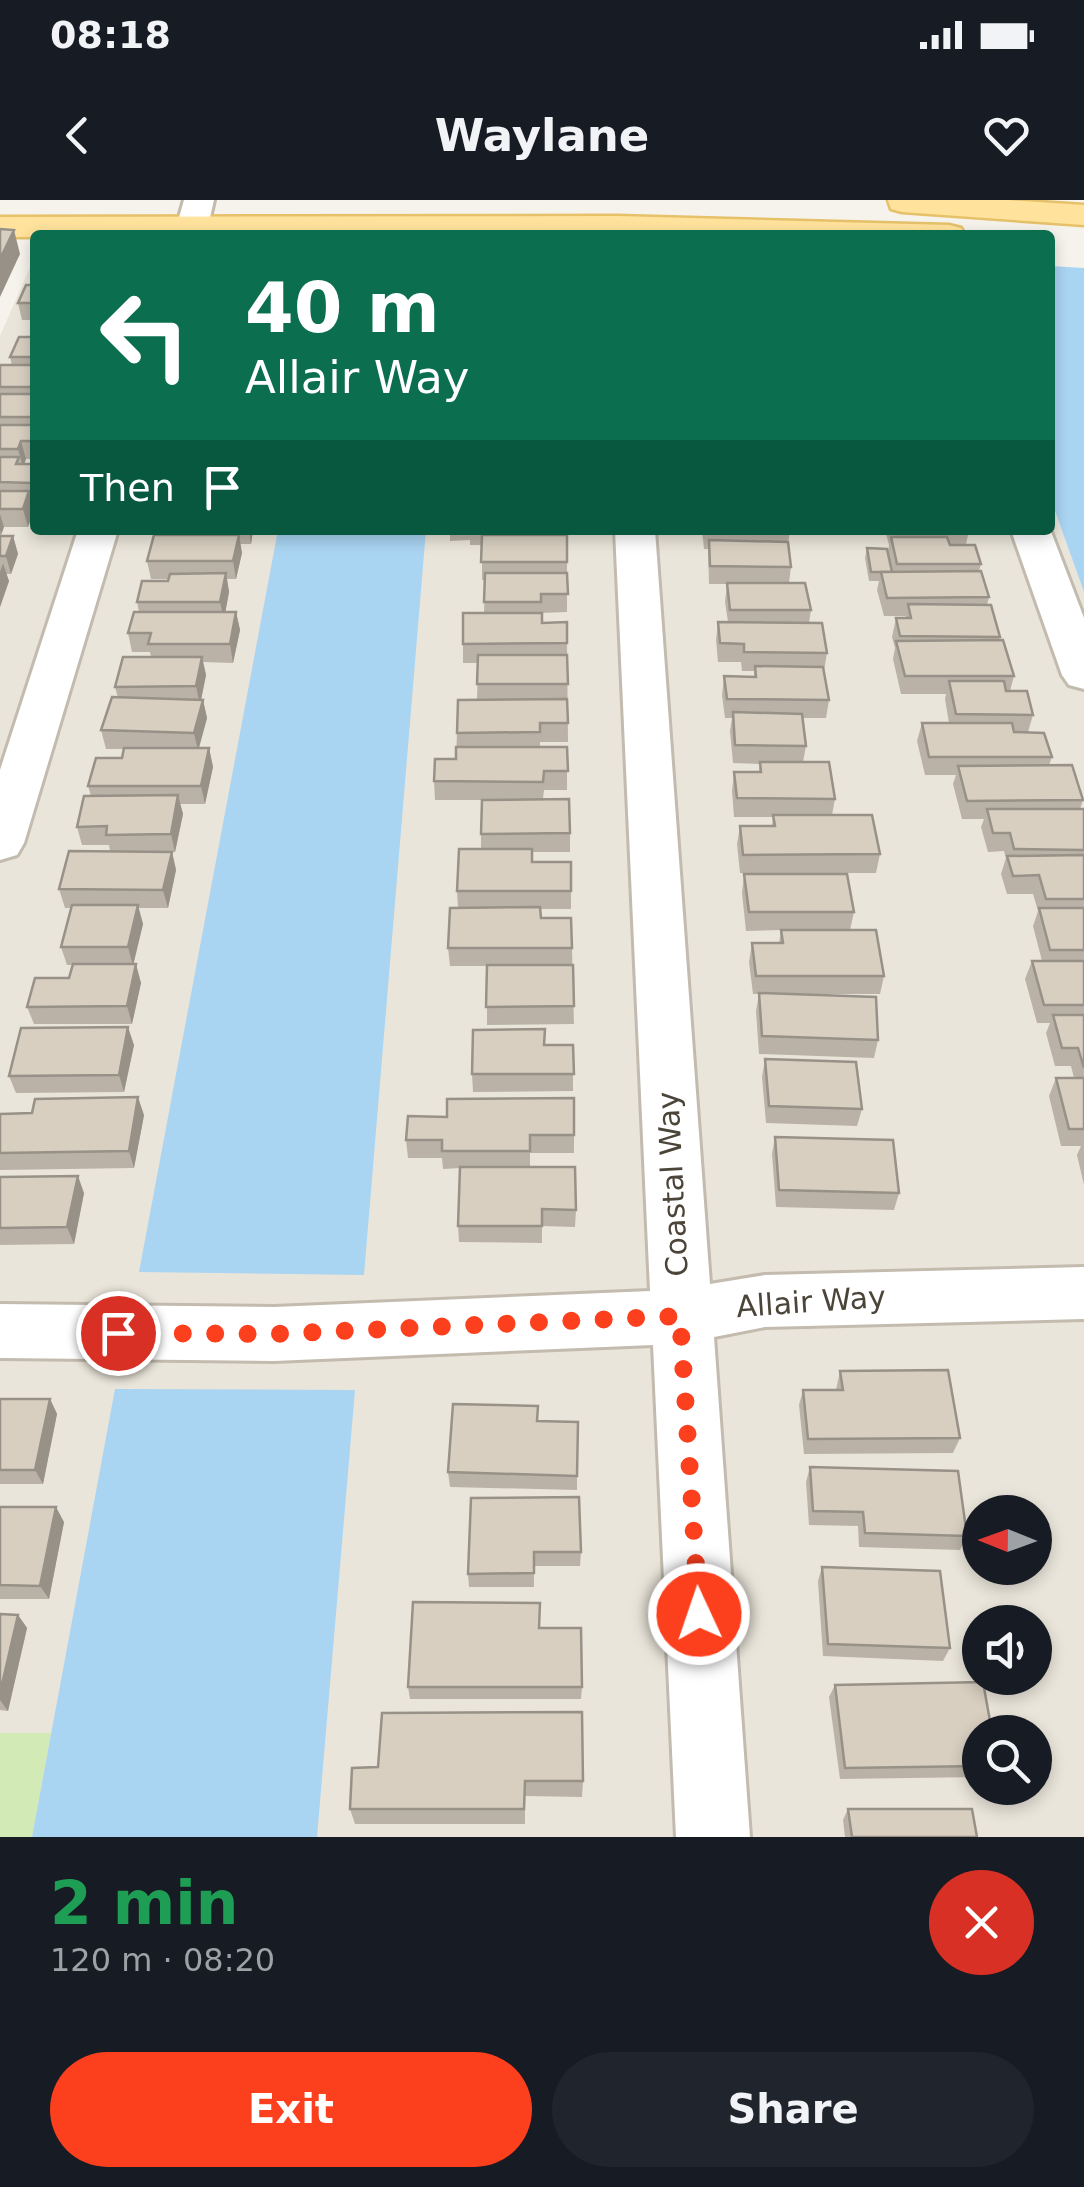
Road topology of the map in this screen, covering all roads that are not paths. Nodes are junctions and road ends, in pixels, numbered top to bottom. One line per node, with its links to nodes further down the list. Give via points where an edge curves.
1 (992, 204): 2 (main road); 3 (main road)
2 (859, 210): 6 (main road); 7 (main road)
3 (1084, 215)
4 (194, 221): 5 (main road); 6 (main road)
5 (0, 227)
6 (617, 230)
7 (931, 230)
8 (1055, 242): 9 (main road)
9 (1084, 245)
10 (96, 535): 14 (street)
11 (635, 535): 16 (street, Coastal Way)
12 (1034, 535): 13 (street)
13 (1084, 674)
14 (0, 844)
15 (1084, 1292): 16 (street, Allair Way, via 765,1302)
16 (680, 1316): 17 (street, Allair Way, via 274,1334); 18 (street, Coastal Way)
17 (0, 1331)
18 (713, 1837)

